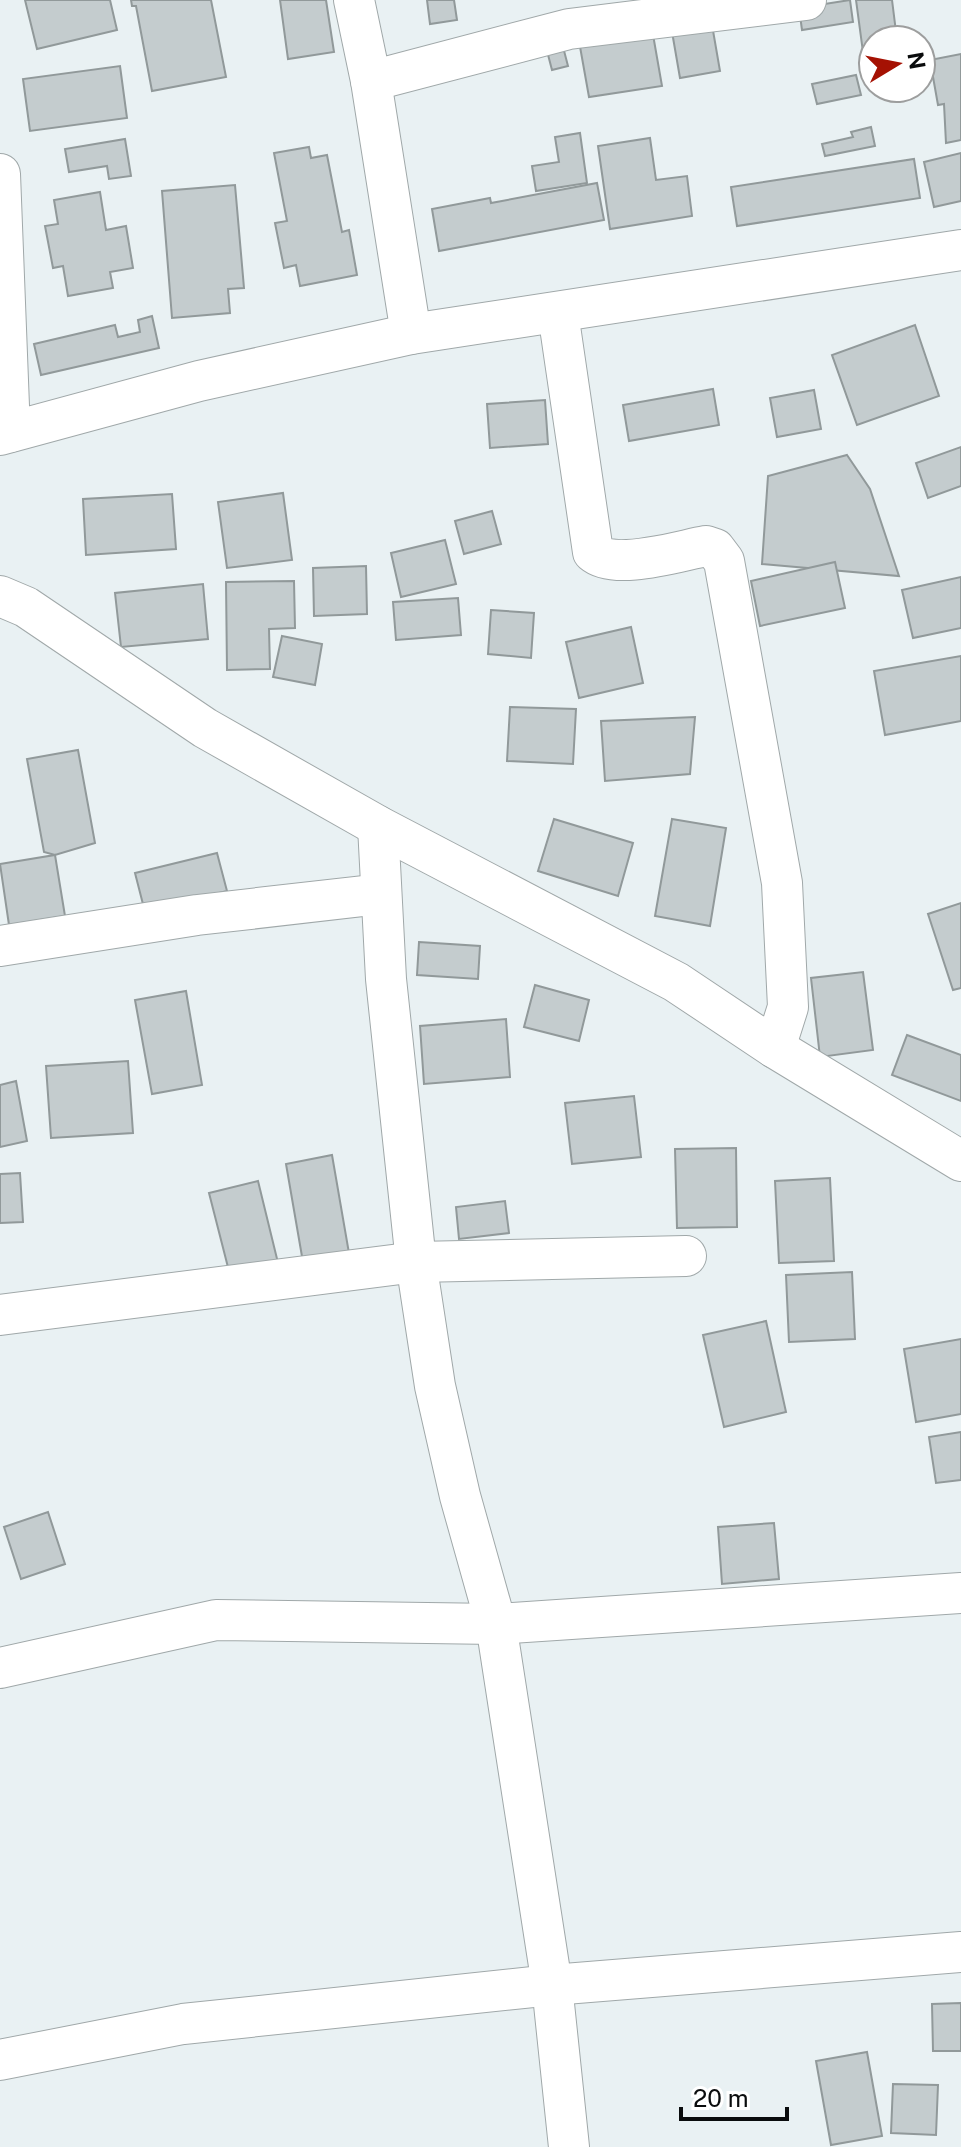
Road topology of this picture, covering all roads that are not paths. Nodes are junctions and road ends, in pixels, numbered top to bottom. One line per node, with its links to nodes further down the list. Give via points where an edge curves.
1 (354, 0): 3 (street)
2 (806, 0): 3 (street, via 569,29)
3 (371, 81): 7 (street)
4 (0, 174): 8 (street)
5 (961, 250): 6 (street)
6 (558, 313): 7 (street); 13 (street, via 593,552 602,559 622,561 706,546 724,561 782,883 788,1007)
7 (411, 334): 8 (street, via 199,381)
8 (5, 434)
9 (0, 596): 10 (street, via 26,607 205,728)
10 (378, 826): 11 (street); 13 (street, via 676,982)
11 (381, 894): 12 (street, via 197,915); 16 (street)
12 (0, 946)
13 (775, 1048): 14 (street)
14 (961, 1161)
15 (686, 1256): 16 (street)
16 (416, 1262): 17 (street); 19 (street, via 438,1400)
17 (0, 1315)
18 (961, 1593): 19 (street)
19 (496, 1624): 20 (street, via 216,1620); 22 (street)
20 (0, 1668)
21 (961, 1952): 22 (street)
22 (552, 1985): 23 (street, via 183,2024); 24 (street)
23 (0, 2060)
24 (569, 2147)

